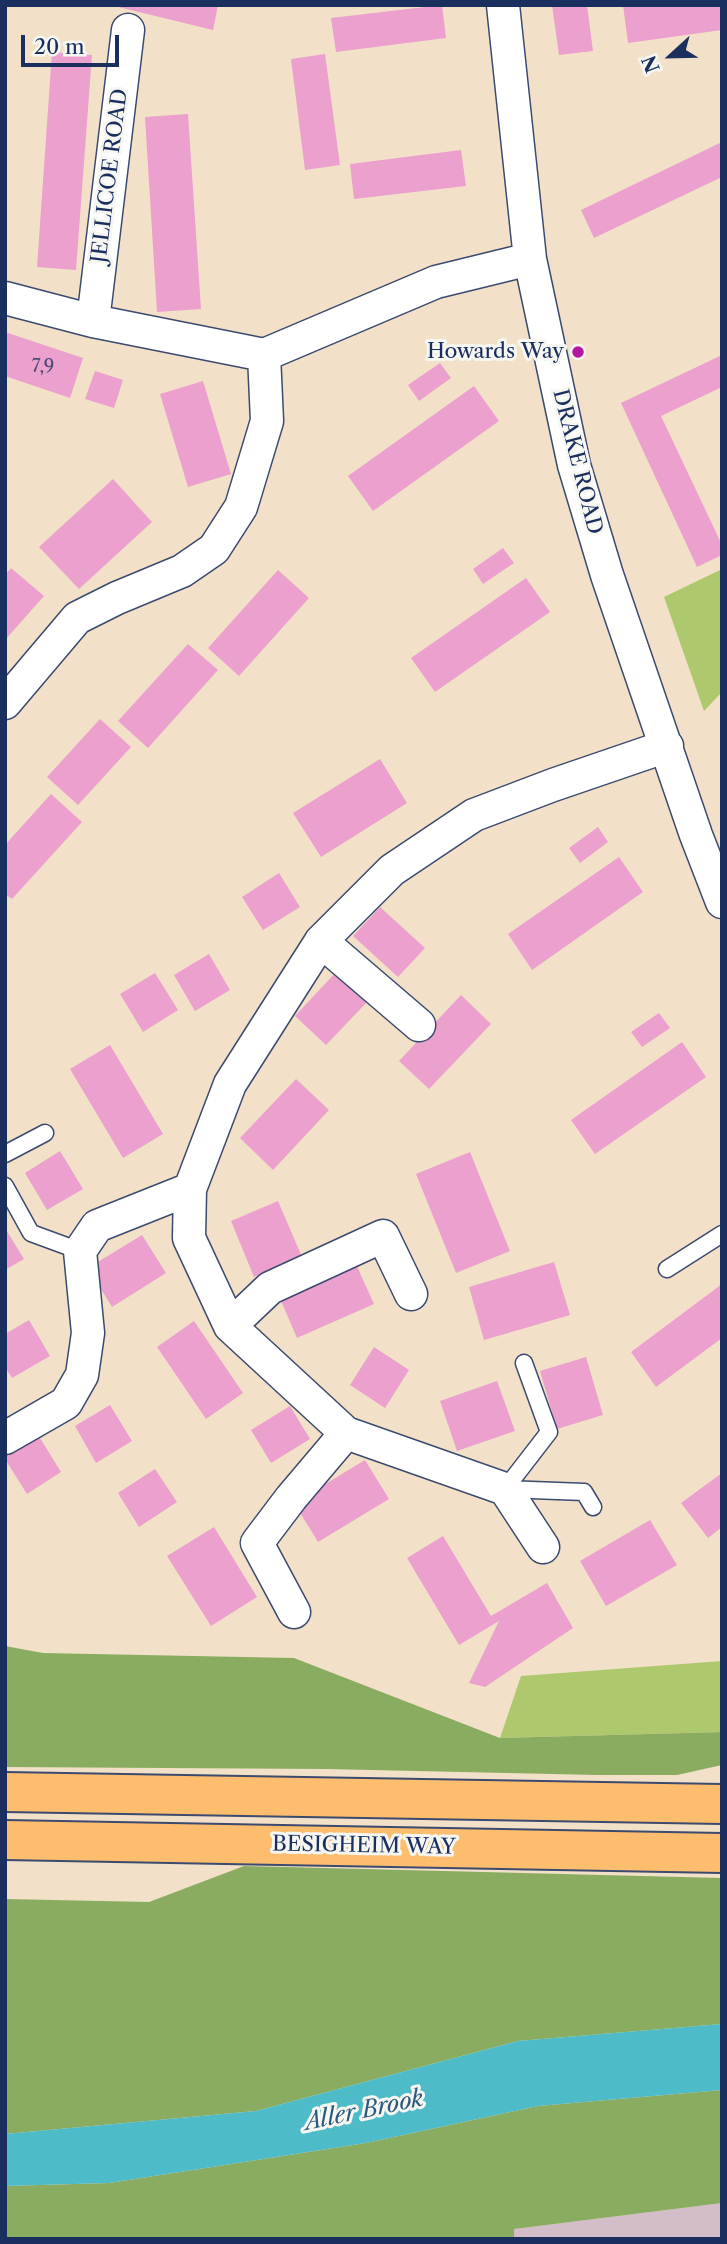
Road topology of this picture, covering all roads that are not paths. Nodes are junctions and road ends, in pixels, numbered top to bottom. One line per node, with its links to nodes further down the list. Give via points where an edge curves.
1 (503, 5): 3 (street, DRAKE ROAD)
2 (128, 30): 5 (street, JELLICOE ROAD)
3 (530, 259): 6 (street, via 436,282); 8 (street, DRAKE ROAD, via 574,465)
4 (5, 298): 5 (street)
5 (93, 321): 6 (street)
6 (264, 355): 7 (street, via 267,421 241,508 214,549 182,571 76,618)
7 (5, 703)
8 (667, 746): 9 (street, DRAKE ROAD); 10 (street, via 474,815 392,870)
9 (722, 902)
10 (321, 941): 11 (street); 15 (street, via 230,1084)
11 (419, 1025)
12 (45, 1133): 13 (lane)
13 (5, 1154)
14 (5, 1186): 17 (lane, via 32,1233)
15 (190, 1189): 17 (street, via 97,1226); 20 (street, via 190,1238)
16 (722, 1234): 18 (lane)
17 (80, 1251): 23 (street, via 88,1333 82,1375 66,1403)
18 (667, 1269)
19 (411, 1294): 20 (street, via 383,1236 270,1288)
20 (230, 1326): 22 (street)
21 (524, 1363): 24 (lane, via 549,1432)
22 (346, 1433): 24 (street); 27 (street, via 257,1544)
23 (5, 1438)
24 (505, 1489): 25 (lane, via 584,1492); 26 (street)
25 (593, 1507)
26 (544, 1547)
27 (294, 1612)
28 (5, 1792): 29 (highway)
29 (722, 1804)
30 (5, 1840): 31 (highway, BESIGHEIM WAY)
31 (722, 1853)

